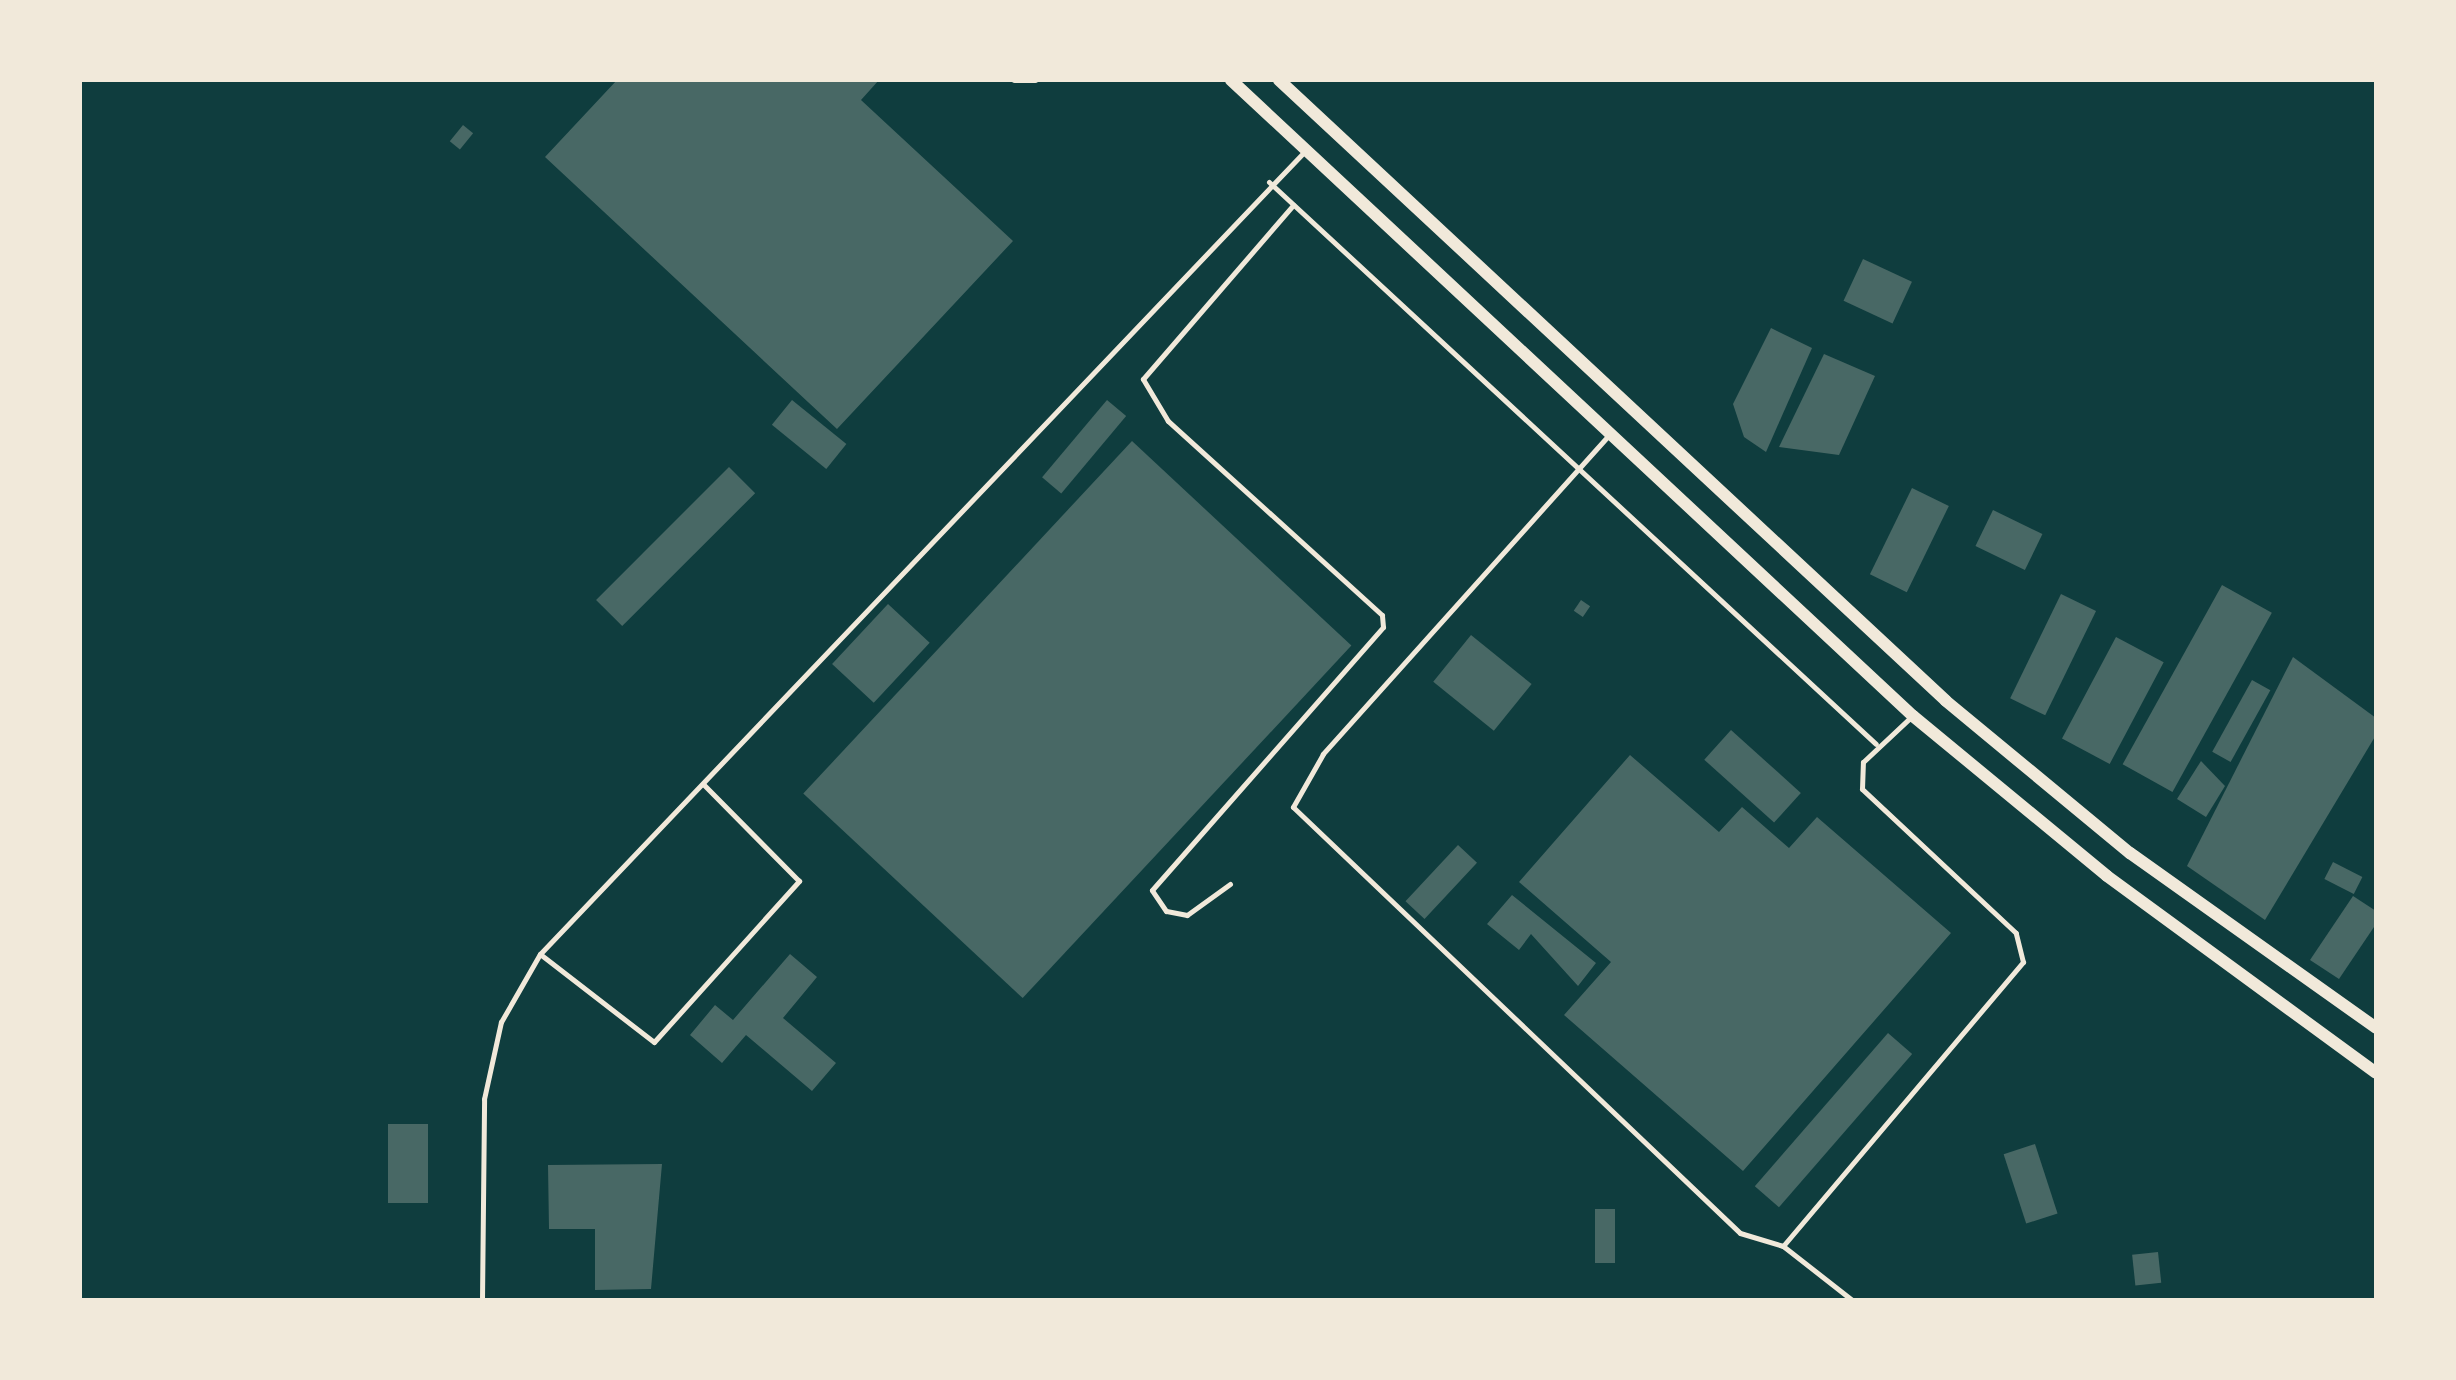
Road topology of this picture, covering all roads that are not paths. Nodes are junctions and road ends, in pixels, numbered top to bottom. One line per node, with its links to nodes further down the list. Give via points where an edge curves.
1 (1014, 80): 2 (lane)
2 (1035, 80)
3 (1231, 80): 5 (main road)
4 (1278, 80): 15 (main road, via 1946,701 2130,853)
5 (1310, 148): 6 (lane); 8 (main road)
6 (1269, 182): 7 (lane); 12 (lane)
7 (1293, 205): 9 (lane); 13 (lane, via 1143,379 1168,421 1382,615 1382,627 1152,890 1166,911 1187,914)
8 (1610, 433): 9 (lane); 10 (main road)
9 (1579, 470): 11 (lane); 17 (lane, via 1323,754 1293,807 1740,1233)
10 (1913, 716): 11 (lane); 16 (main road, via 2107,876)
11 (1876, 744): 17 (lane, via 1860,771 1862,789 2016,932 2023,962)
12 (703, 784): 14 (lane); 14 (lane, via 798,881 654,1042)
13 (1230, 884)
14 (540, 954): 18 (lane, via 501,1022 484,1099)
15 (2376, 1028)
16 (2376, 1073)
17 (1783, 1246): 19 (lane)
18 (482, 1300)
19 (1852, 1300)

